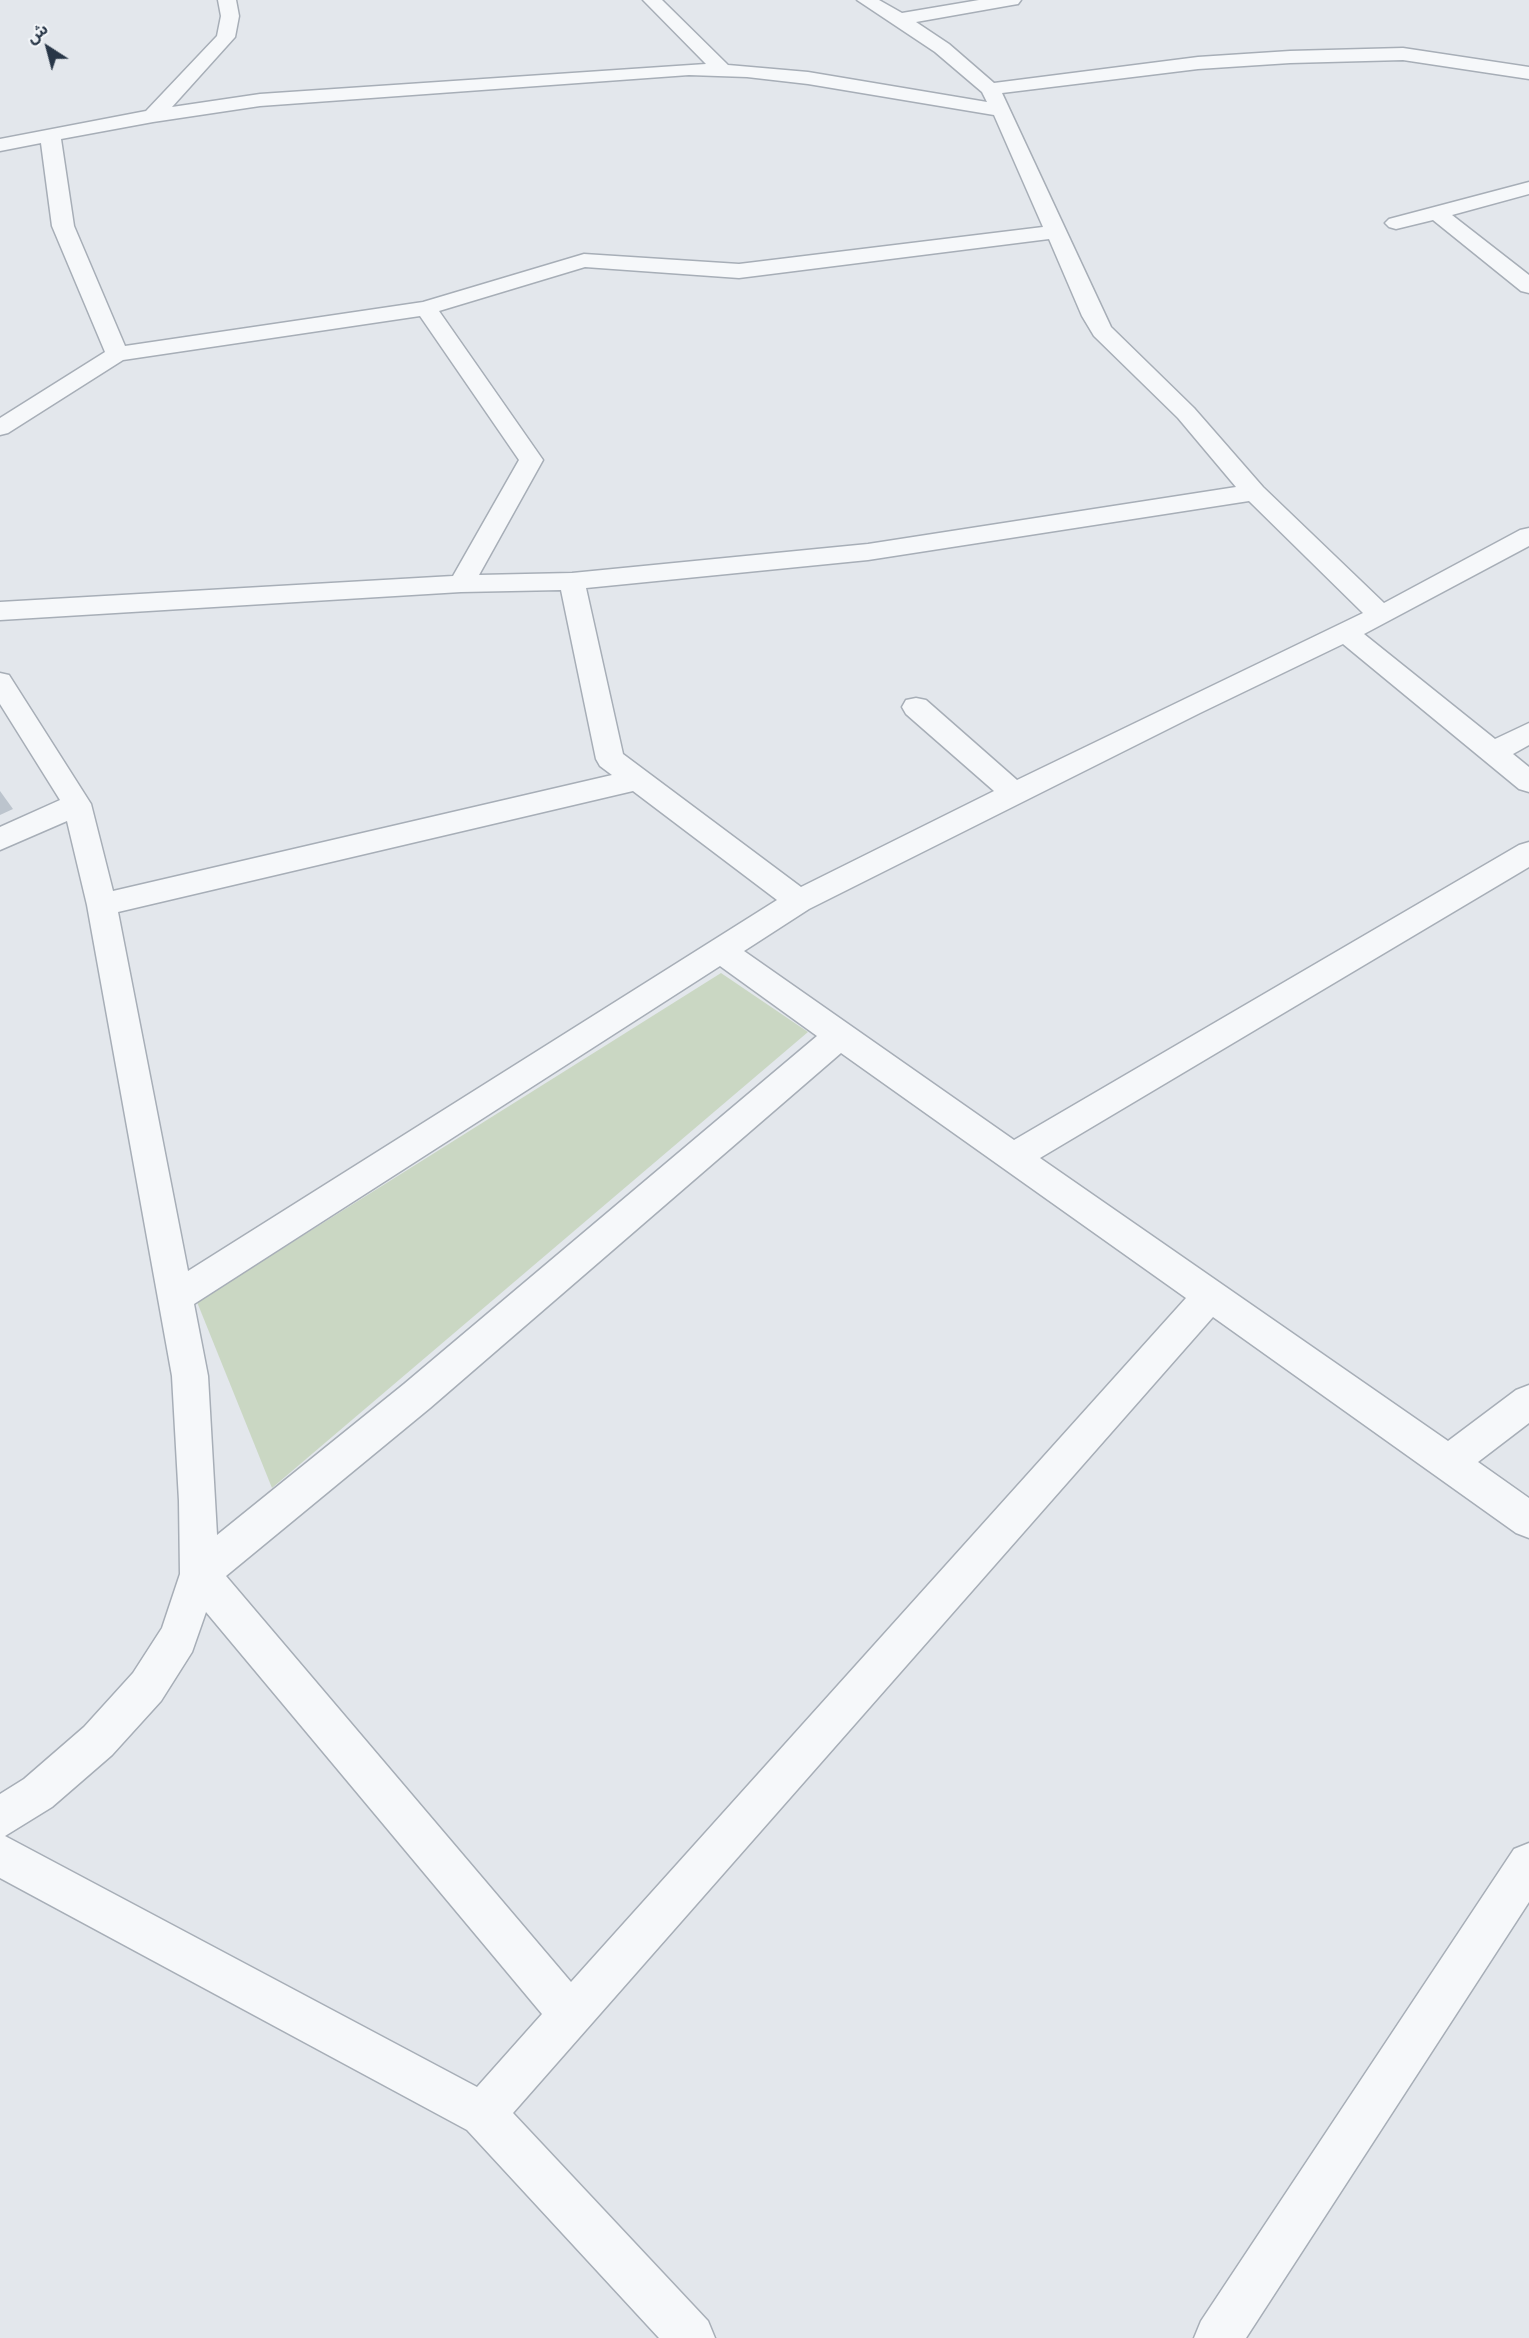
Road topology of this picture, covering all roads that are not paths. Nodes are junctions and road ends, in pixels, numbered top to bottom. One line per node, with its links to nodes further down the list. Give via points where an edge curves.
1 (227, 0): 10 (street, via 230,16 226,37)
2 (652, 0): 6 (street)
3 (866, 0): 5 (street)
4 (1012, 0): 5 (street)
5 (899, 19): 8 (street, via 942,48)
6 (723, 70): 9 (street, via 808,78); 10 (street, via 658,71 260,100)
7 (1529, 73): 8 (street, via 1403,54 1290,57 1120,71)
8 (990, 90): 9 (street)
9 (1002, 110): 16 (street)
10 (153, 116): 11 (street)
11 (50, 135): 12 (street); 19 (street, via 63,226)
12 (0, 145)
13 (1529, 188): 14 (street)
14 (1436, 212): 15 (street); 17 (street)
15 (1396, 223)
16 (1057, 232): 18 (street, via 739,272 584,260); 21 (street, via 1102,331 1185,413)
17 (1529, 286)
18 (426, 308): 19 (street); 24 (street, via 531,460)
19 (117, 354): 20 (street)
20 (0, 428)
21 (1254, 492): 23 (street, via 868,552); 26 (street)
22 (1529, 536): 26 (street)
23 (572, 581): 24 (street); 32 (street, via 610,759)
24 (461, 584): 25 (street)
25 (0, 610)
26 (1381, 615): 27 (street)
27 (1346, 632): 31 (street); 34 (street)
28 (0, 682): 35 (street)
29 (916, 707): 34 (street)
30 (1529, 733): 31 (street)
31 (1493, 753): 33 (street)
32 (636, 780): 38 (street); 39 (street)
33 (1529, 782)
34 (1014, 794): 38 (street)
35 (77, 804): 36 (street); 39 (street)
36 (0, 839)
37 (1529, 853): 42 (street)
38 (799, 901): 40 (street)
39 (102, 905): 44 (street)
40 (722, 952): 41 (street); 44 (street)
41 (840, 1035): 42 (street); 48 (street, via 417,1396)
42 (1013, 1157): 43 (street)
43 (1210, 1295): 46 (street); 52 (street)
44 (174, 1298): 48 (street, via 190,1376)
45 (1529, 1402): 46 (street)
46 (1448, 1463): 47 (street)
47 (1529, 1520)
48 (199, 1574): 49 (street, via 178,1638 147,1687 98,1741 38,1793); 52 (street)
49 (0, 1818)
50 (0, 1855): 53 (street)
51 (1529, 1864): 55 (street)
52 (571, 2015): 53 (street)
53 (483, 2114): 54 (street)
54 (691, 2338)
55 (1218, 2338)

